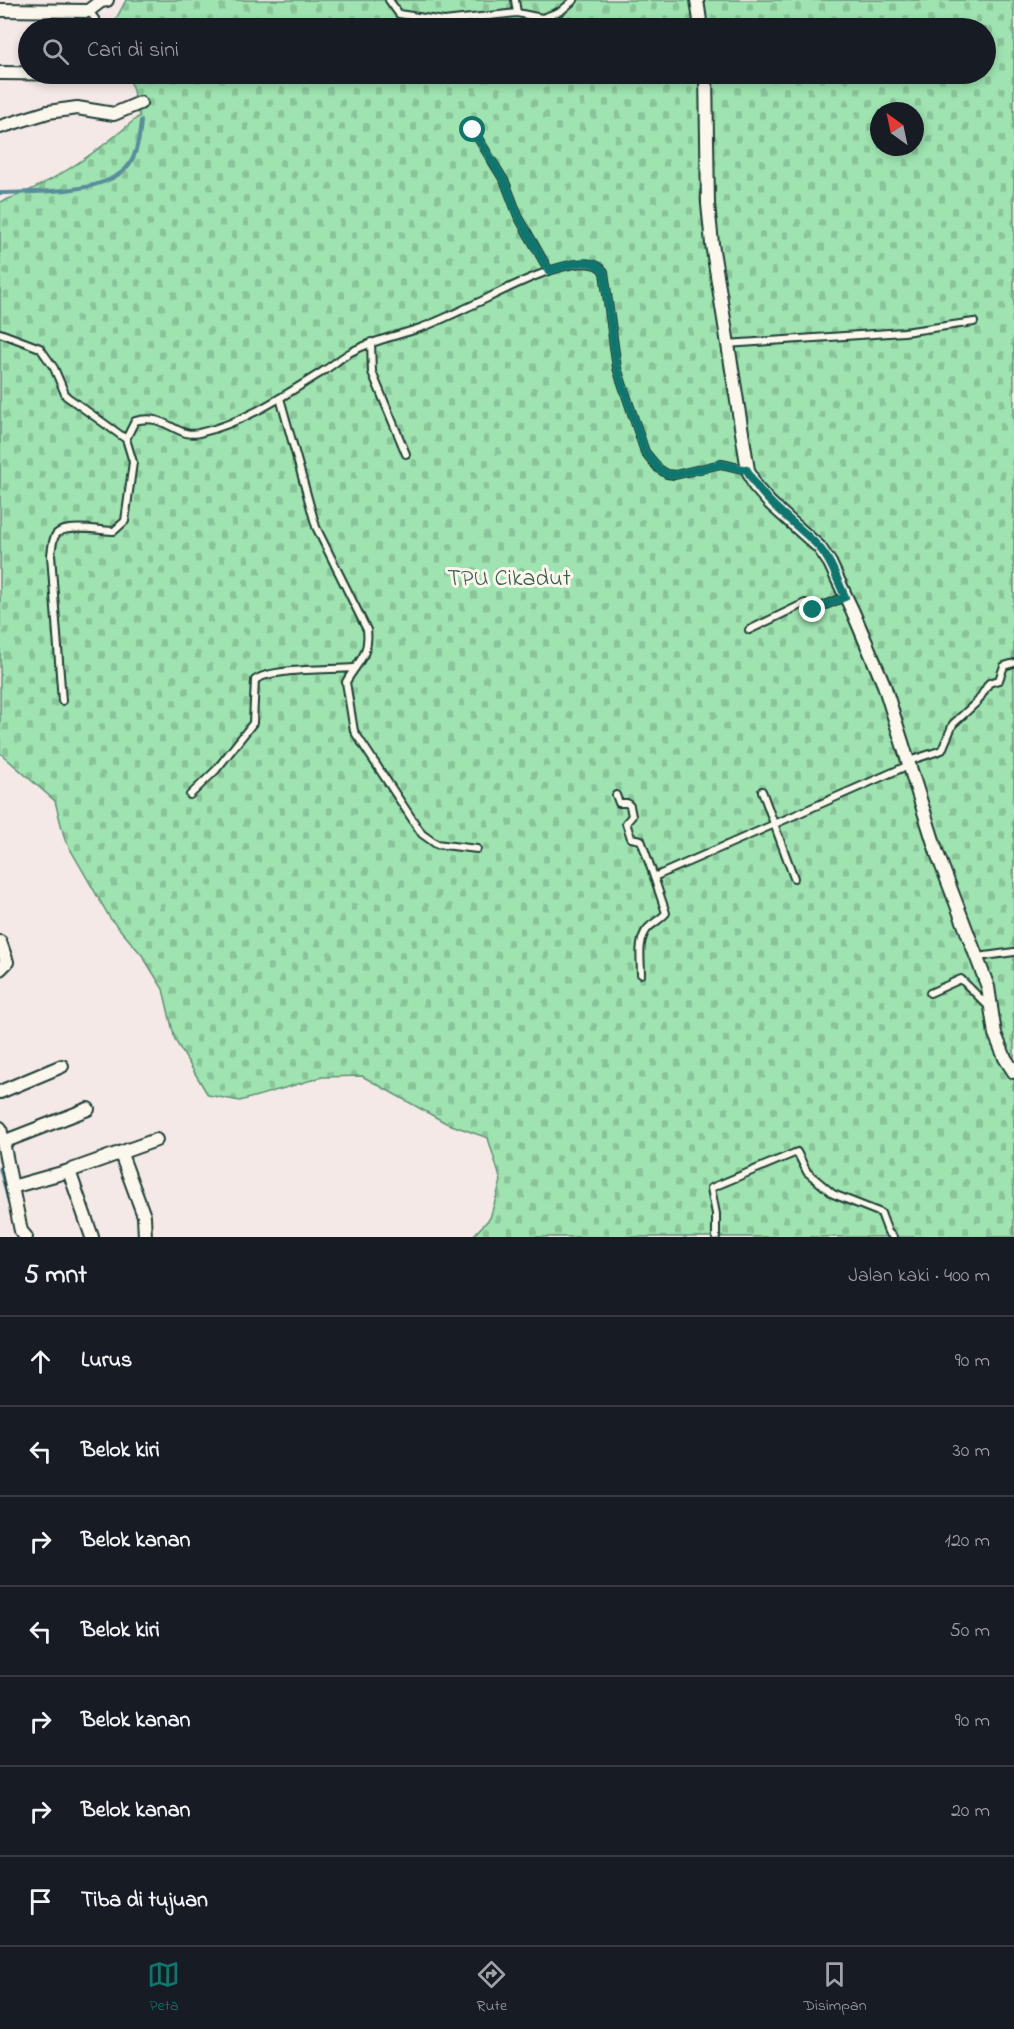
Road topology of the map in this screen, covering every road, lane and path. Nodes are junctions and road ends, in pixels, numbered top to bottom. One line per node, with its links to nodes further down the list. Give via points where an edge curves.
1 (107, 0): 7 (street)
2 (389, 0): 10 (lane, via 399,14)
3 (515, 0): 8 (lane)
4 (574, 0): 8 (lane, via 561,11 542,18)
5 (697, 0): 12 (street)
6 (0, 10): 7 (street)
7 (88, 11): 9 (lane)
8 (517, 13): 11 (lane)
9 (94, 18)
10 (425, 18)
11 (471, 18)
12 (700, 18)
13 (0, 73): 14 (street)
14 (18, 73)
15 (706, 84): 23 (street, via 708,204)
16 (140, 102): 17 (street, via 114,114 76,108)
17 (0, 127)
18 (473, 130): 19 (lane, via 505,182 518,216)
19 (549, 271): 22 (lane, via 422,327); 27 (lane, via 581,263 601,266 617,368 645,452 659,469 675,475 721,464)
20 (974, 322): 23 (lane, via 904,332)
21 (0, 333): 25 (lane, via 40,348 66,396)
22 (371, 342): 24 (lane); 26 (lane, via 372,372)
23 (726, 344): 27 (street)
24 (280, 398): 25 (lane, via 193,434 147,417 135,421); 31 (lane, via 316,527 367,630 366,654)
25 (126, 439): 32 (lane, via 134,462 126,521 114,531 74,528 60,531 55,537 51,555)
26 (406, 453)
27 (747, 470): 28 (street, via 770,503 819,547)
28 (845, 597): 29 (lane, via 813,610 805,603); 33 (street, via 884,685)
29 (749, 630)
30 (1014, 663): 33 (lane, via 1005,666 999,680 989,683 978,701 953,724 942,750)
31 (354, 668): 35 (lane, via 282,672 255,680 253,723 216,770); 38 (lane, via 346,682 354,731 409,818 436,844)
32 (62, 700)
33 (909, 763): 37 (lane); 43 (street, via 937,853)
34 (762, 790): 37 (lane)
35 (190, 795)
36 (616, 795): 39 (lane, via 619,803 630,806 632,816 626,823 631,838 641,840)
37 (775, 823): 39 (lane); 40 (lane)
38 (477, 849)
39 (654, 877): 45 (lane, via 666,913 640,939)
40 (794, 878)
41 (0, 942): 44 (street, via 7,962)
42 (1014, 952): 43 (lane)
43 (978, 957): 47 (street)
44 (0, 969)
45 (640, 974)
46 (930, 993): 47 (lane, via 961,979)
47 (990, 1008): 49 (street, via 995,1034)
48 (62, 1066): 50 (street)
49 (1014, 1072)
50 (0, 1092)
51 (88, 1109): 54 (street)
52 (0, 1128): 54 (street)
53 (156, 1140): 55 (street)
54 (3, 1142): 57 (street)
55 (121, 1154): 56 (street); 60 (street, via 144,1216)
56 (69, 1172): 57 (street); 59 (street)
57 (12, 1187): 58 (street)
58 (26, 1237)
59 (92, 1237)
60 (145, 1237)
61 (716, 1237): 62 (lane, via 711,1188 797,1152 807,1172 833,1194 881,1212)
62 (893, 1237)

